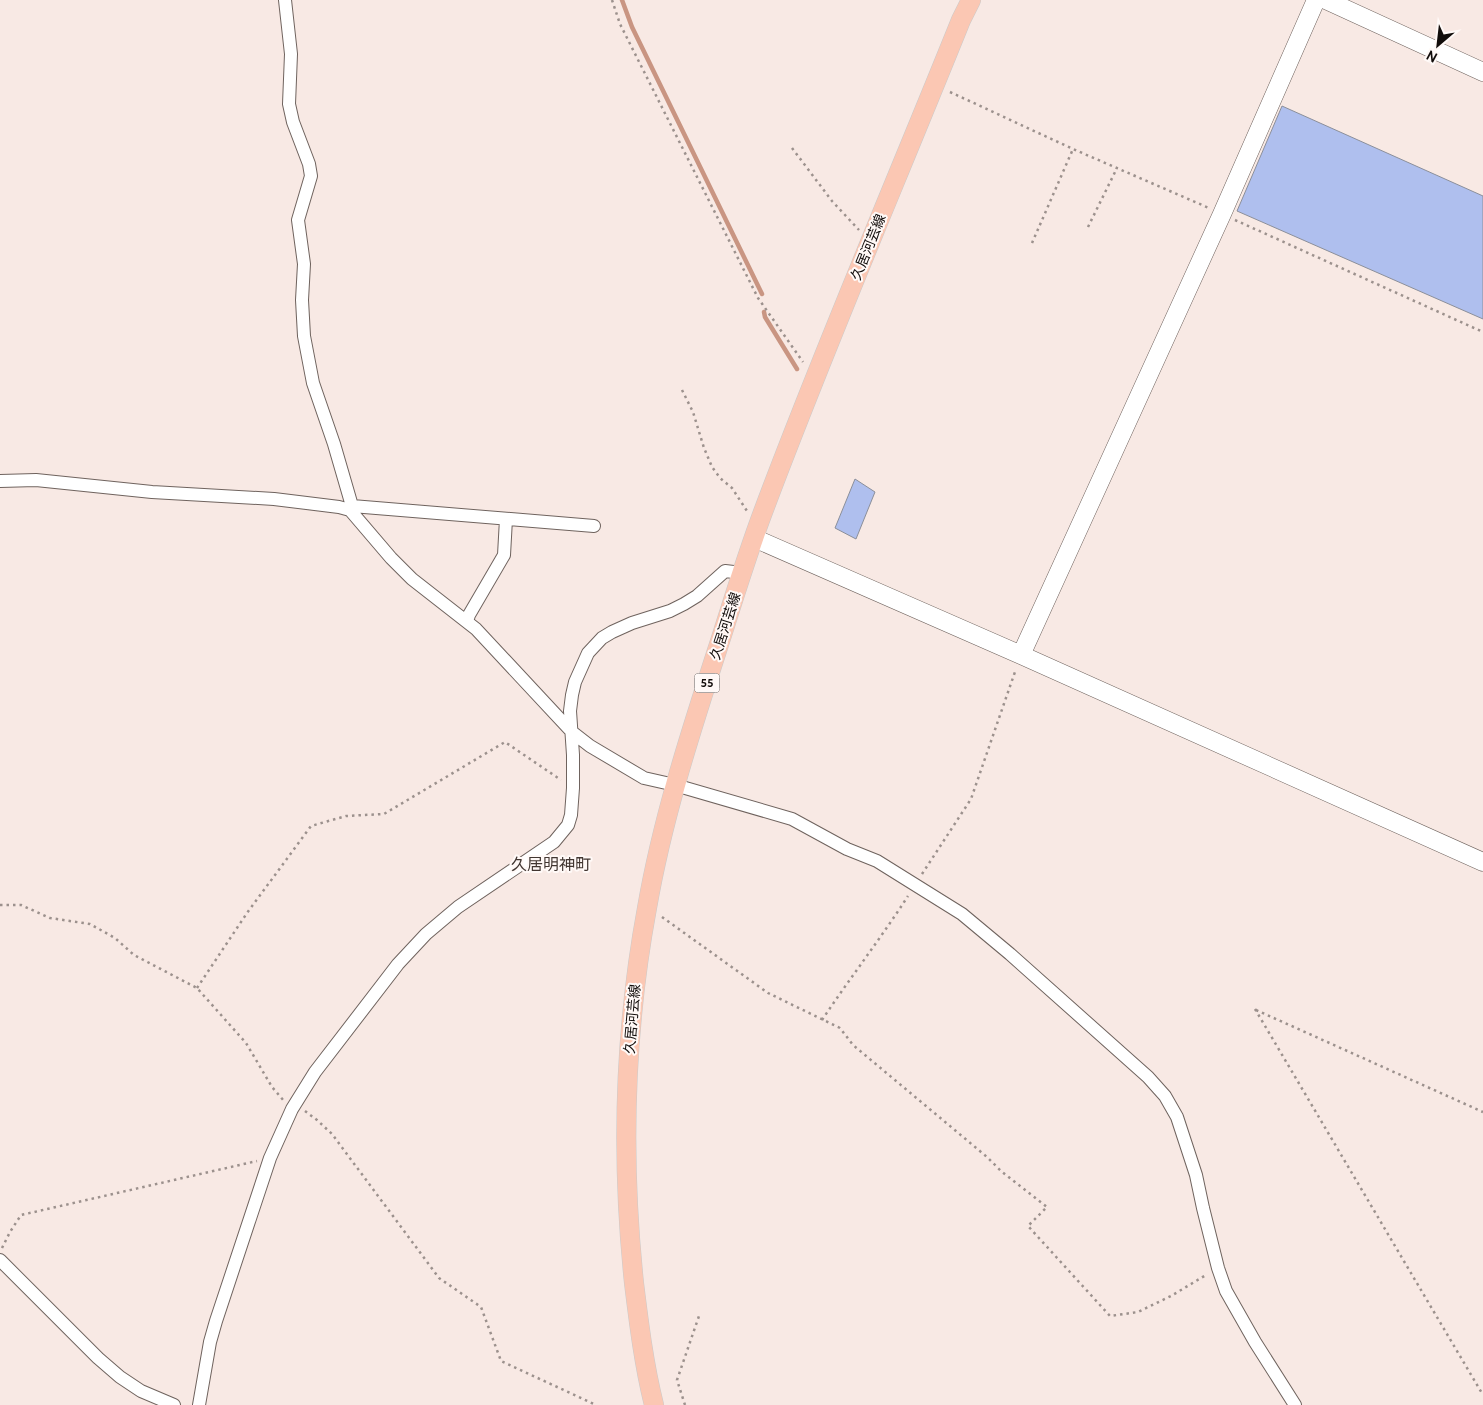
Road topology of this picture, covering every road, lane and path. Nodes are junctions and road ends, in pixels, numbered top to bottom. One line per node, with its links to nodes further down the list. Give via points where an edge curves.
1 (285, 0): 19 (street, via 291,54 289,104 311,176 298,220 304,264 304,336 313,383)
2 (612, 0): 16 (path, via 624,33 758,298)
3 (971, 0): 7 (main road, 久居河芸線 / 55)
4 (1316, 0): 11 (street)
5 (1326, 0): 6 (street)
6 (1483, 72)
7 (935, 85): 9 (path); 13 (main road, 久居河芸線 / 55)
8 (792, 148): 13 (path, via 832,201)
9 (1073, 149): 10 (path); 14 (path)
10 (1117, 168): 11 (path); 12 (path)
11 (1222, 214): 15 (path); 25 (street)
12 (1088, 227)
13 (870, 242): 16 (main road, 久居河芸線 / 55)
14 (1032, 243)
15 (1483, 332)
16 (814, 378): 22 (main road, 久居河芸線 / 55)
17 (682, 390): 22 (path, via 712,467 732,488)
18 (0, 481): 19 (street, via 36,480)
19 (351, 508): 20 (street); 24 (street, via 412,579)
20 (506, 519): 21 (street); 24 (street, via 504,556)
21 (594, 526)
22 (756, 530): 23 (main road, 久居河芸線 / 55); 25 (street)
23 (742, 573): 26 (street, via 724,571 684,604 602,638 588,654 575,682 570,711); 27 (main road, 久居河芸線 / 55)
24 (467, 621): 26 (street)
25 (1021, 654): 29 (street); 30 (path, via 971,799)
26 (572, 732): 27 (street, via 644,778); 28 (street)
27 (675, 785): 30 (street, via 792,819 847,849 877,860); 32 (main road, 久居河芸線 / 55)
28 (573, 788): 33 (path, via 505,742 384,814 346,816 311,826); 35 (street, via 571,815 560,836 539,854 458,907 426,934 369,1000)
29 (1483, 862)
30 (915, 885): 34 (path); 39 (street, via 962,914 1010,954 1148,1077 1165,1096 1177,1117 1196,1175)
31 (0, 905): 33 (path, via 21,906 50,918 90,924 115,938 134,955)
32 (647, 906): 34 (path, via 768,994); 45 (main road, 久居河芸線 / 55, via 631,1024 626,1133 629,1235 639,1325)
33 (197, 988): 35 (path, via 246,1043 272,1087)
34 (822, 1020): 39 (path, via 840,1028 854,1045 1047,1207 1028,1226 1110,1316 1138,1312)
35 (293, 1107): 37 (street); 44 (path, via 317,1120 332,1134 439,1278 481,1307 501,1361)
36 (1483, 1112): 41 (path, via 1255,1009)
37 (270, 1158): 38 (path, via 21,1215); 43 (street, via 216,1321)
38 (1, 1255): 42 (street, via 112,1371 141,1391)
39 (1218, 1268): 47 (street, via 1226,1291)
40 (699, 1316): 46 (path, via 677,1380)
41 (1483, 1395)
42 (174, 1405)
43 (199, 1405)
44 (596, 1405)
45 (654, 1405)
46 (685, 1405)
47 (1295, 1405)

